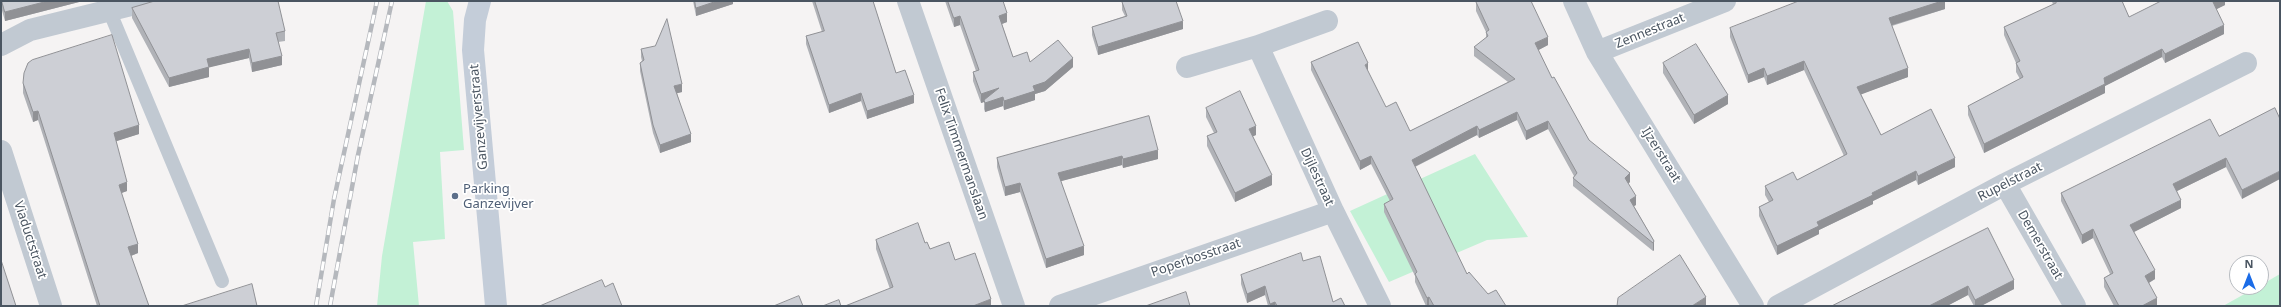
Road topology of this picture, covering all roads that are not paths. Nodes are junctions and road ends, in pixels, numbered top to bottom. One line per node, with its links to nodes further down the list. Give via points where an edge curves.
1 (147, 1): 6 (street)
2 (480, 1): 18 (street, Ganzevijverstraat, via 475,20 473,50)
3 (908, 1): 19 (street, Felix Timmermanslaan)
4 (1574, 1): 10 (street, Ijzerstraat)
5 (1725, 1): 10 (street, Zennestraat)
6 (109, 10): 8 (street, via 30,30); 16 (lane)
7 (1327, 22): 9 (street)
8 (1, 45)
9 (1258, 46): 12 (street); 15 (street, Dijlestraat)
10 (1597, 52): 22 (street, Ijzerstraat)
11 (2246, 63): 14 (street, Rupelstraat)
12 (1186, 67)
13 (1, 151): 17 (street, Viaductstraat)
14 (2005, 184): 23 (street, Rupelstraat); 24 (street, Demerstraat)
15 (1333, 211): 20 (street, Poperbosstraat); 21 (street, Dijlestraat)
16 (222, 281)
17 (51, 306)
18 (496, 306)
19 (1014, 306)
20 (1060, 306)
21 (1380, 306)
22 (1753, 306)
23 (1778, 306)
24 (2075, 306)

